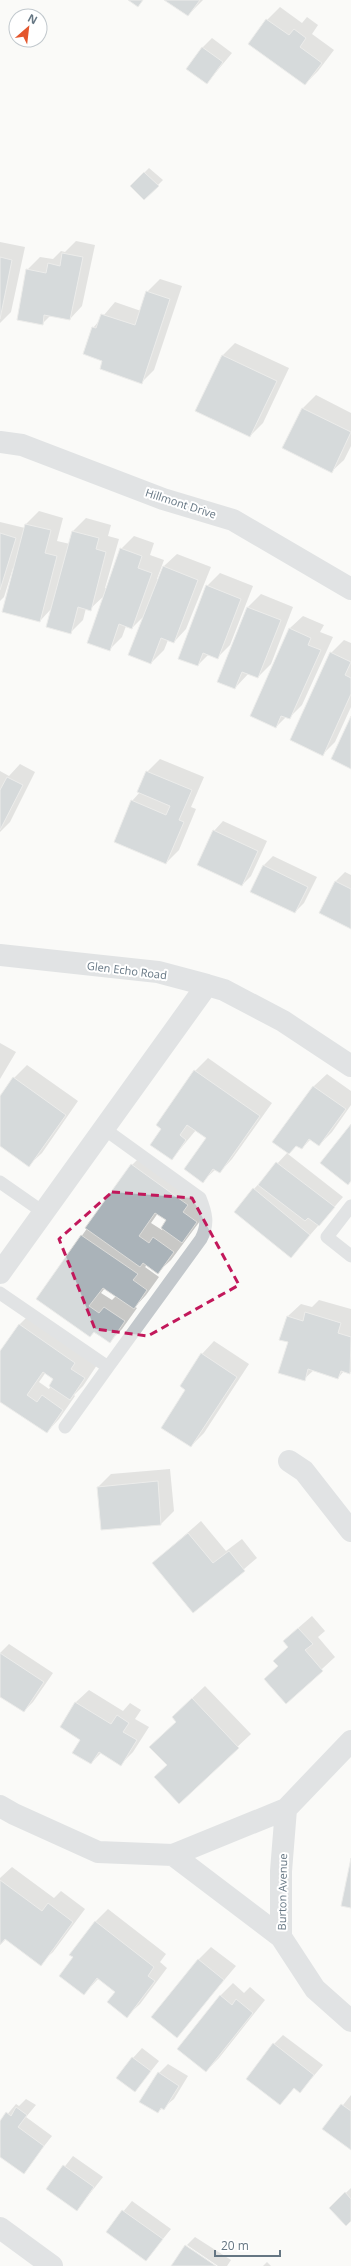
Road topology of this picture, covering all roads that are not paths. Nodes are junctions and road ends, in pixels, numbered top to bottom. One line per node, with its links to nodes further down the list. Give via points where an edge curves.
1 (0, 442): 2 (street, Hillmont Drive, via 22,445 163,499 233,520)
2 (351, 589)
3 (0, 955): 4 (street, Glen Echo Road, via 158,972)
4 (207, 985): 5 (street, Glen Echo Road, via 224,990 283,1021); 6 (street)
5 (351, 1066)
6 (103, 1128): 9 (street); 13 (lane, via 200,1198 206,1211 207,1228)
7 (0, 1182): 9 (lane)
8 (351, 1206): 10 (lane, via 327,1237)
9 (43, 1212): 11 (street)
10 (351, 1256)
11 (0, 1273)
12 (0, 1293): 13 (lane)
13 (108, 1367): 14 (lane)
14 (65, 1427)
15 (289, 1460): 16 (street, via 304,1471)
16 (351, 1531)
17 (351, 1741): 19 (street)
18 (0, 1806): 20 (street, via 98,1852)
19 (286, 1809): 20 (street); 21 (street, Burton Avenue, via 281,1871)
20 (173, 1855): 21 (street)
21 (281, 1937): 22 (street, Burton Avenue, via 315,1989)
22 (351, 2021)
23 (0, 2228): 24 (street)
24 (52, 2266)

